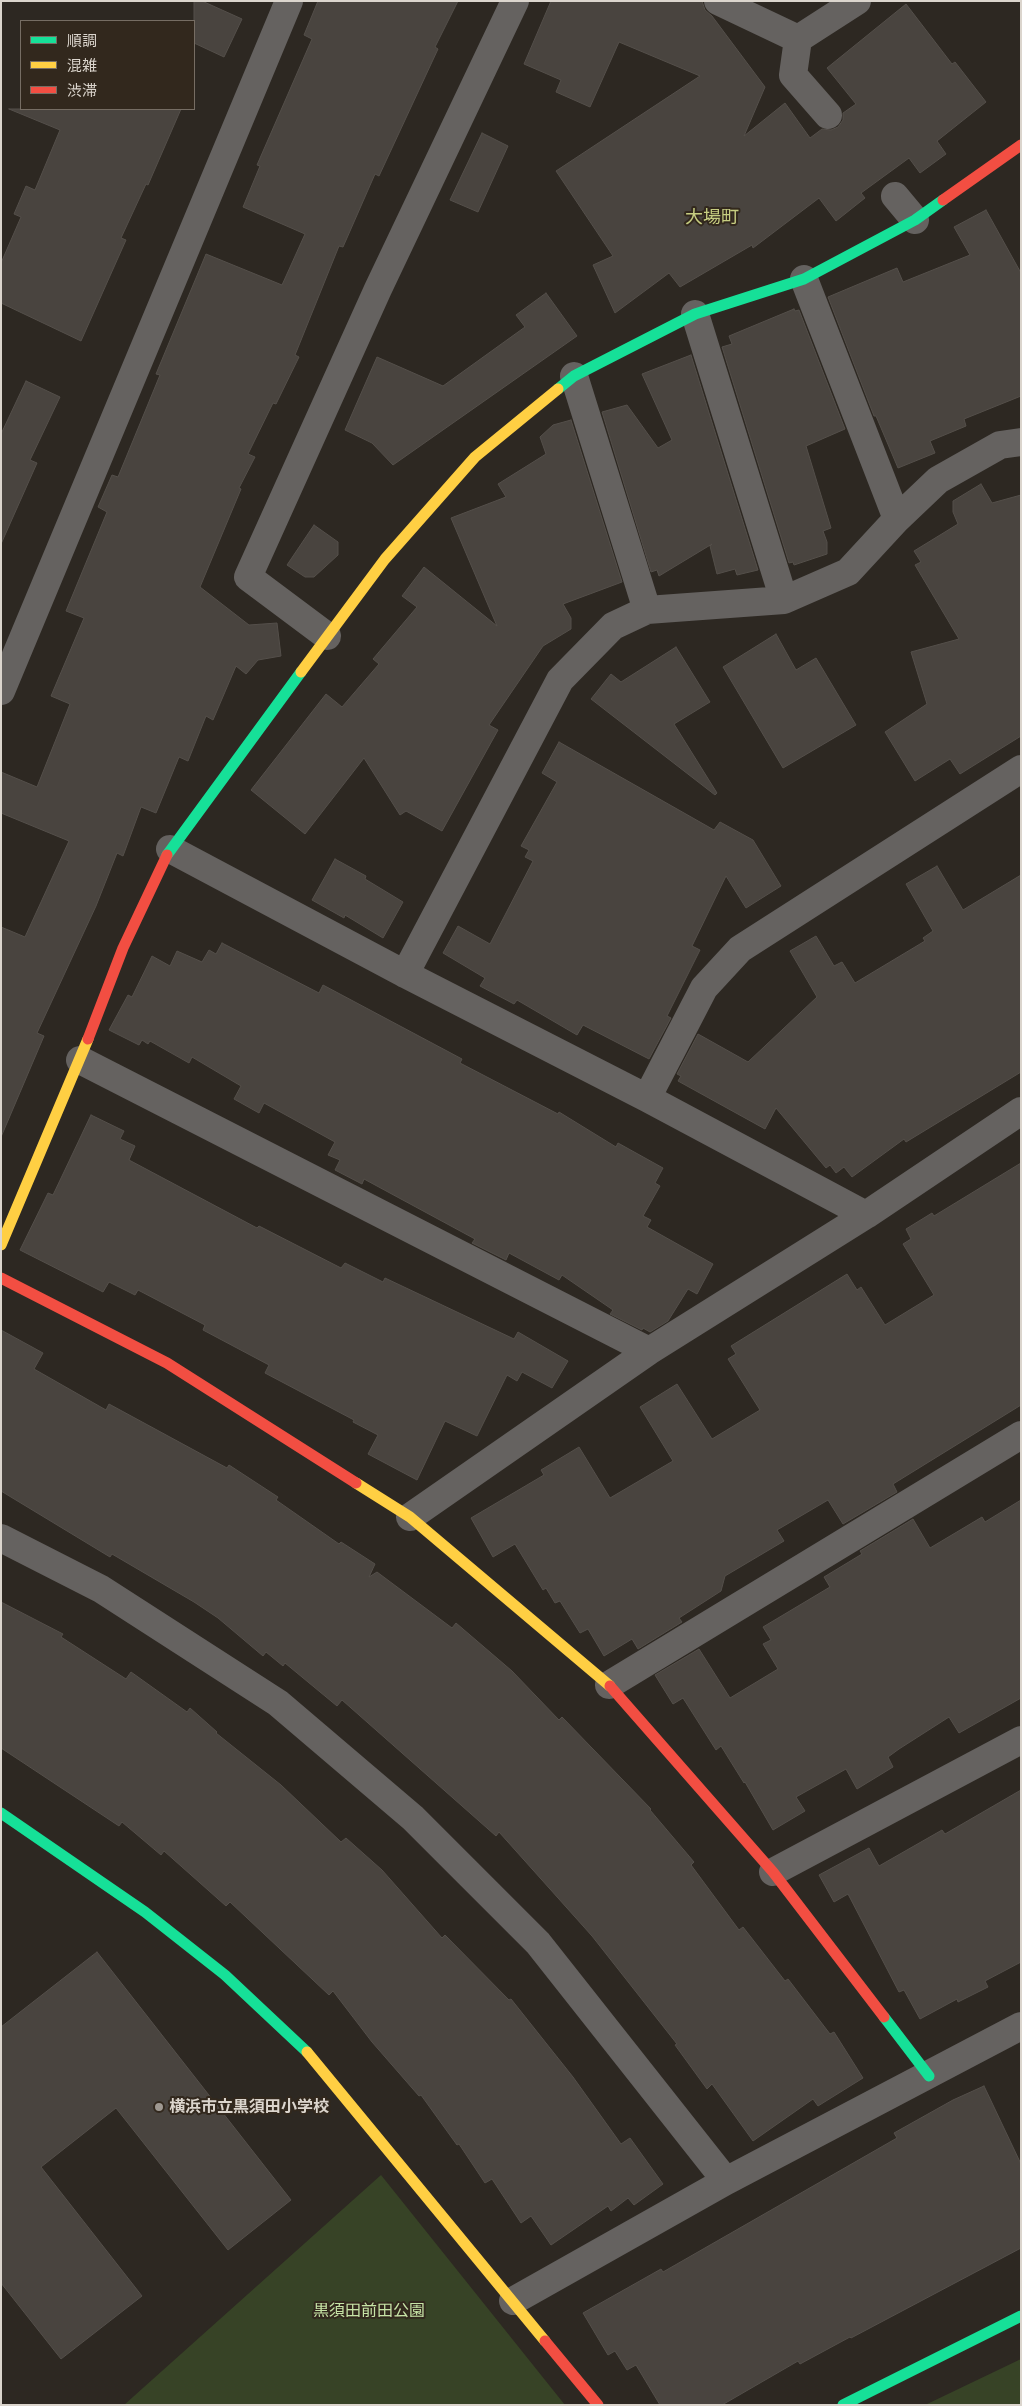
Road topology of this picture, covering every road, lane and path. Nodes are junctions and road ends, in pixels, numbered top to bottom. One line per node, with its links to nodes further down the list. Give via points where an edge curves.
1 (289, 1): 18 (street)
2 (515, 1): 17 (street, via 378,289 248,576)
3 (718, 1): 5 (street)
4 (857, 1): 5 (street)
5 (798, 39): 6 (street, via 793,75)
6 (828, 115)
7 (1021, 145): 9 (street)
8 (895, 196): 9 (street)
9 (915, 220): 10 (street)
10 (804, 279): 11 (street); 14 (street)
11 (695, 314): 12 (street); 15 (street)
12 (574, 376): 16 (street); 17 (street, via 475,457 384,558)
13 (1021, 442): 14 (street, via 1000,445 938,480)
14 (897, 519): 15 (street, via 848,572)
15 (784, 600): 16 (street)
16 (647, 610): 21 (street, via 613,626 560,680)
17 (328, 636): 20 (street)
18 (1, 691)
19 (1021, 769): 23 (street, via 740,948 704,988)
20 (170, 849): 21 (street); 22 (street, via 123,948)
21 (404, 974): 23 (street)
22 (80, 1060): 26 (street); 28 (street)
23 (647, 1098): 25 (street)
24 (1021, 1111): 25 (street)
25 (866, 1214): 28 (street)
26 (1, 1245)
27 (1, 1278): 30 (street, via 167,1363)
28 (649, 1351): 30 (street)
29 (1021, 1435): 32 (street)
30 (410, 1517): 32 (street)
31 (1, 1538): 38 (street, via 101,1589 278,1703 413,1818 538,1943)
32 (609, 1685): 35 (street)
33 (1021, 1740): 35 (street)
34 (1, 1813): 39 (street, via 145,1912 225,1975 304,2048)
35 (773, 1872): 37 (street)
36 (1021, 2026): 37 (street)
37 (929, 2076): 38 (street)
38 (726, 2181): 39 (street)
39 (513, 2301): 41 (street)
40 (1021, 2316): 42 (street)
41 (598, 2405)
42 (843, 2405)

